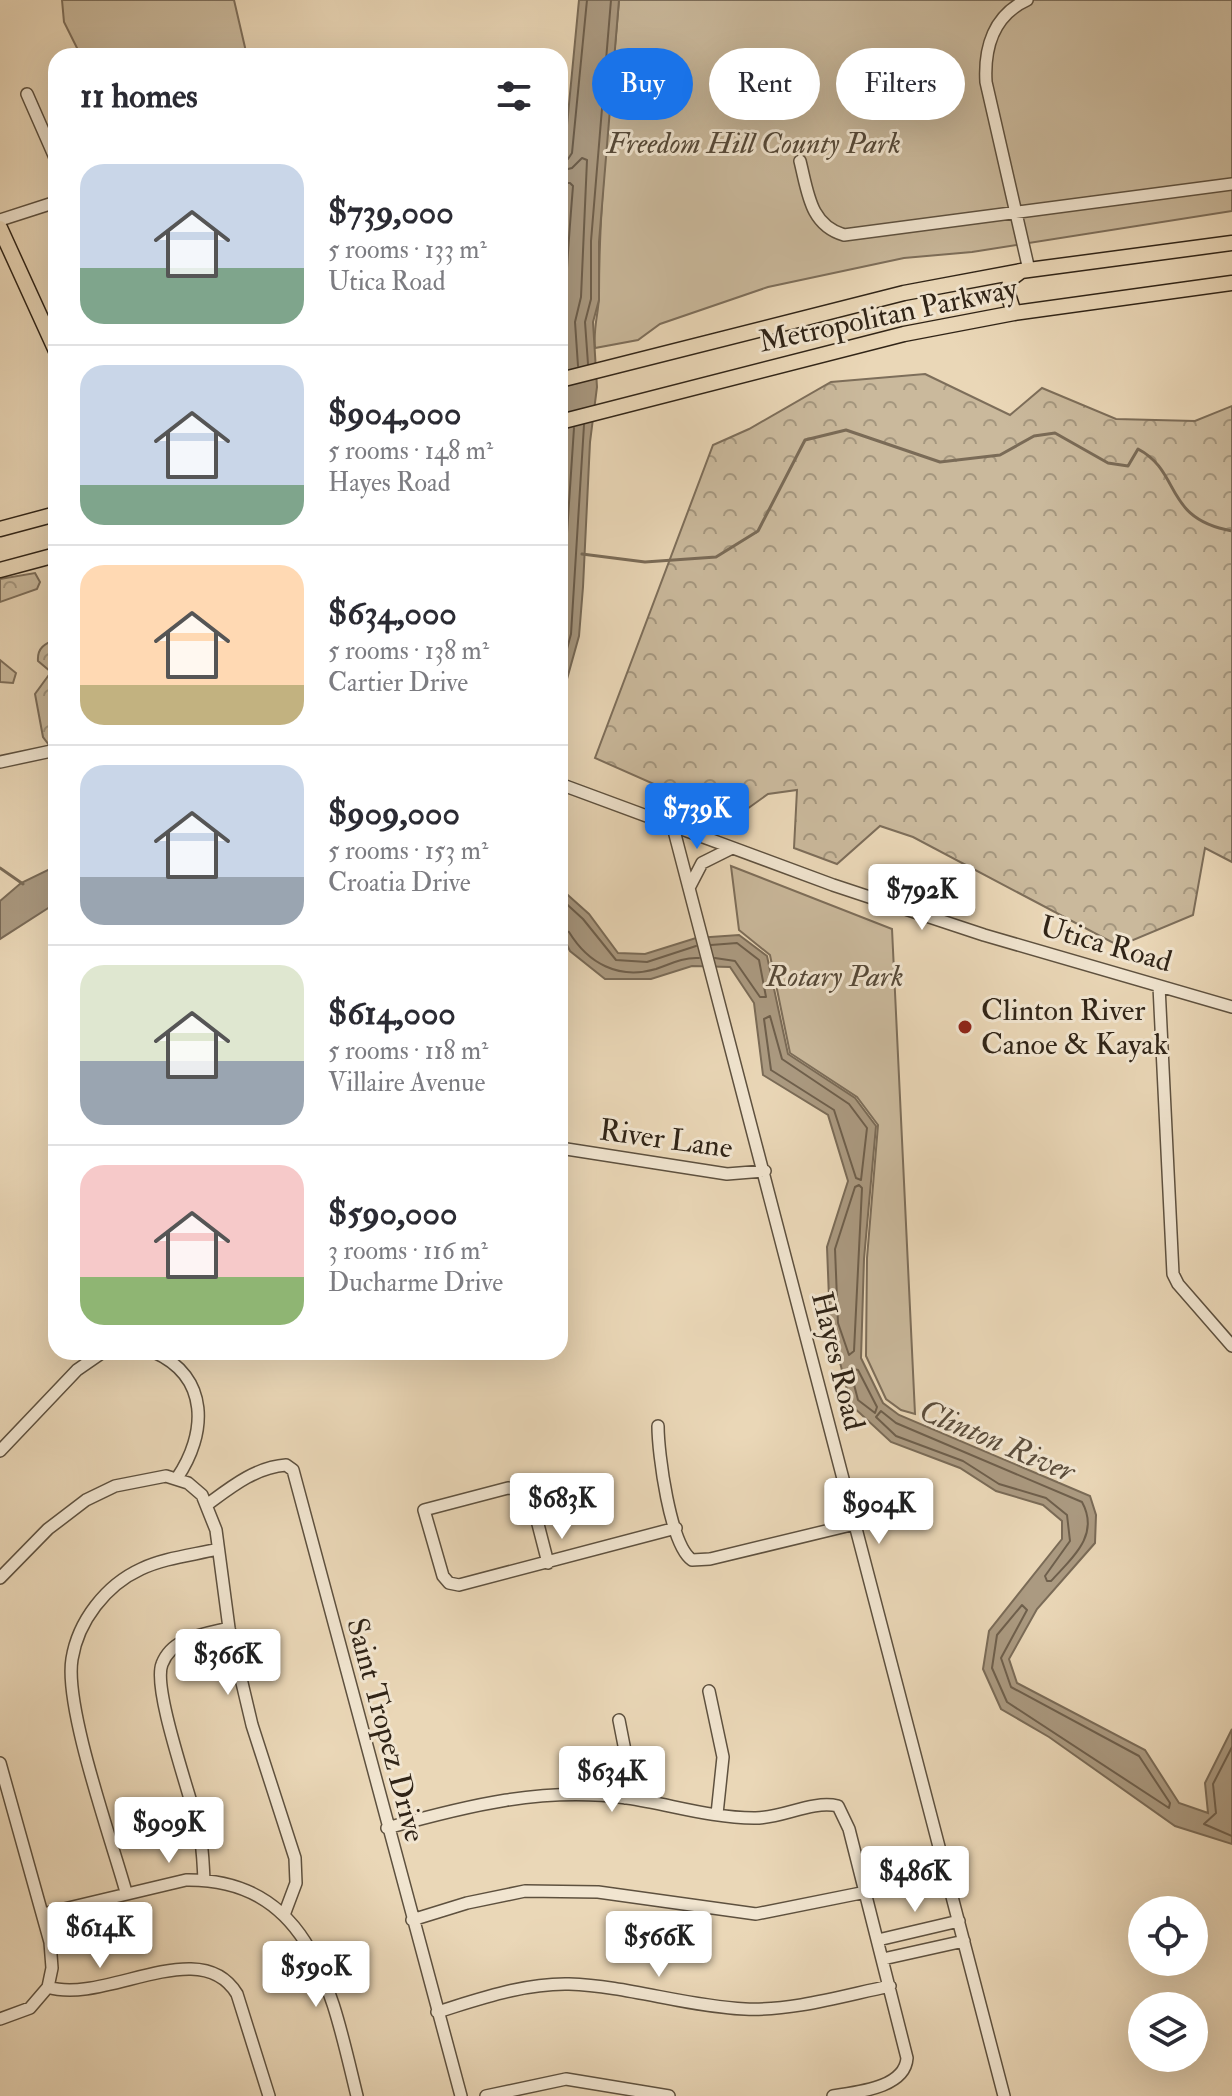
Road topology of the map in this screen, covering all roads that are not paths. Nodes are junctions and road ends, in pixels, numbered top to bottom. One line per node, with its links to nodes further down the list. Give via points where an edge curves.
1 (1027, 0): 7 (street, via 1011,8 988,42 985,59)
2 (27, 94): 3 (street)
3 (48, 142)
4 (800, 161): 7 (street, via 816,219 844,235)
5 (1232, 184): 7 (street)
6 (48, 205): 8 (street)
7 (1017, 210): 11 (street)
8 (0, 220)
9 (0, 228): 14 (main road)
10 (1232, 243): 11 (main road, Metropolitan Parkway)
11 (1025, 271): 13 (main road, via 1012,278 1007,291); 15 (main road, Metropolitan Parkway, via 829,310)
12 (1232, 283): 13 (main road, Metropolitan Parkway)
13 (1014, 313): 16 (main road, Metropolitan Parkway, via 867,342)
14 (48, 333)
15 (568, 378)
16 (568, 420)
17 (48, 516): 18 (main road)
18 (0, 529)
19 (48, 557): 20 (main road)
20 (0, 570)
21 (48, 752): 22 (street)
22 (0, 762)
23 (568, 787): 24 (street, Utica Road)
24 (672, 823): 25 (street, Utica Road); 26 (street, Hayes Road)
25 (732, 848): 26 (street, via 702,863); 27 (street, Utica Road, via 984,935)
26 (689, 888): 30 (street, Hayes Road)
27 (1159, 986): 28 (street, Utica Road); 31 (street, via 1173,1274)
28 (1232, 1007)
29 (568, 1149): 30 (street, River Lane, via 727,1174)
30 (765, 1171): 38 (street, Hayes Road)
31 (1232, 1346)
32 (91, 1360): 35 (street)
33 (165, 1360): 36 (street, via 185,1374 197,1397 199,1430)
34 (658, 1426): 39 (street, via 661,1470)
35 (0, 1451)
36 (177, 1478): 37 (street); 42 (street, via 135,1480 86,1500 48,1529)
37 (208, 1504): 40 (street); 49 (street, Saint Tropez Drive, via 265,1469 286,1465 293,1470)
38 (855, 1524): 39 (street, via 696,1561 686,1556); 56 (street, Hayes Road)
39 (676, 1528): 41 (street)
40 (218, 1549): 43 (street); 51 (street, via 154,1564 121,1582 96,1605 74,1648 75,1704)
41 (548, 1563): 41 (street, via 531,1497 524,1489 508,1488 424,1510 449,1583 463,1585)
42 (0, 1578)
43 (229, 1628): 50 (street, via 184,1641 172,1649 160,1670 200,1836); 54 (street, via 252,1725 295,1858 296,1883)
44 (709, 1691): 48 (street, via 723,1757)
45 (619, 1720): 47 (street, via 628,1766)
46 (0, 1763): 53 (street)
47 (625, 1798): 48 (street); 49 (street, via 513,1798)
48 (717, 1814): 52 (street, via 764,1818 838,1806)
49 (387, 1828): 55 (street, Saint Tropez Drive)
50 (204, 1880): 51 (street); 54 (street, via 249,1892)
51 (126, 1892): 53 (street)
52 (866, 1892): 55 (street, via 756,1914 598,1892 525,1891); 57 (street)
53 (43, 1914): 61 (street, via 52,1956)
54 (284, 1915): 65 (street, via 320,1965)
55 (412, 1920): 62 (street, Saint Tropez Drive)
56 (959, 1921): 57 (street); 58 (street, Hayes Road)
57 (878, 1940): 59 (street)
58 (964, 1941): 59 (street); 70 (street, Hayes Road)
59 (883, 1959): 60 (street)
60 (890, 1986): 62 (street, via 795,2006 744,2009 592,1986 548,1985); 69 (street, via 907,2052 906,2070 886,2083)
61 (48, 1987): 63 (street, via 30,2008); 64 (street, via 81,1991 169,1970 211,1972 237,1994)
62 (437, 2012): 66 (street, Saint Tropez Drive)
63 (0, 2019)
64 (269, 2096)
65 (357, 2096)
66 (461, 2096)
67 (486, 2096): 68 (street, via 566,2079)
68 (669, 2096)
69 (836, 2096)
70 (1004, 2096)

